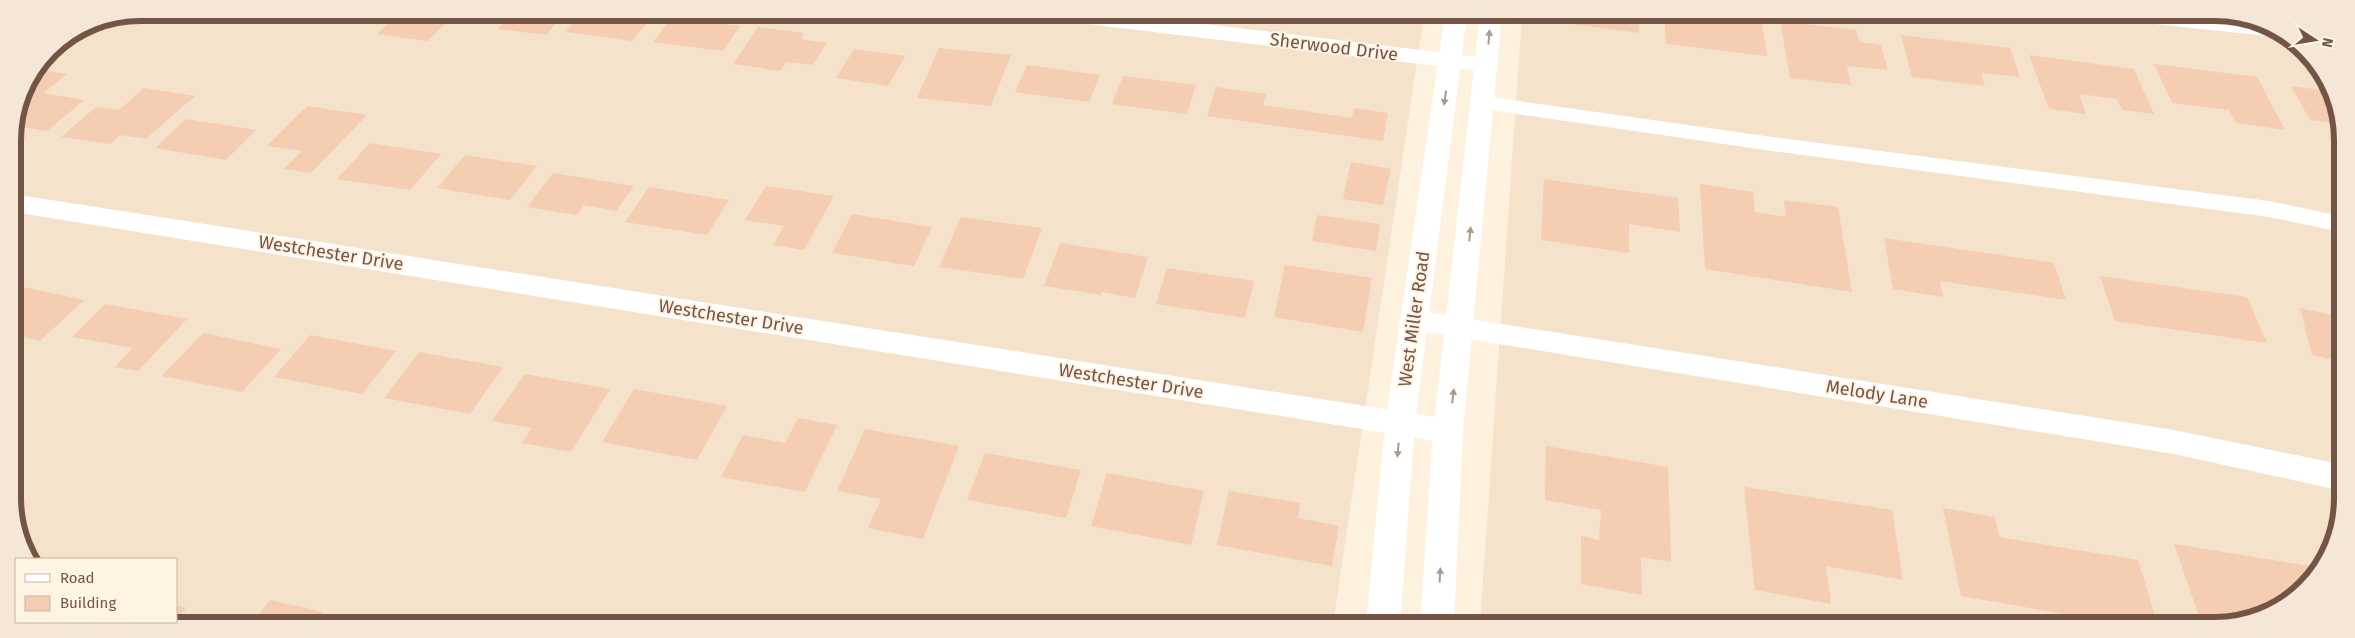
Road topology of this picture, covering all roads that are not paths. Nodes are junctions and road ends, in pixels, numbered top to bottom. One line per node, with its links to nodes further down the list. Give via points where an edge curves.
1 (1120, 21): 6 (street, Sherwood Drive)
2 (1455, 21): 6 (street, West Miller Road)
3 (1491, 21): 7 (street, one-way to 3)
4 (2193, 21): 5 (street)
5 (2252, 27)
6 (1450, 61): 7 (street, Sherwood Drive); 11 (street, West Miller Road, one-way to 11)
7 (1487, 65): 8 (street)
8 (1484, 103): 10 (lane, via 1782,146 2269,209); 12 (street, one-way to 8)
9 (22, 204): 13 (street, Westchester Drive)
10 (2334, 223)
11 (1413, 320): 12 (street, Melody Lane); 13 (street, West Miller Road)
12 (1460, 327): 14 (street, one-way to 12); 15 (street, Melody Lane, via 2174,442)
13 (1400, 424): 14 (street, Westchester Drive); 16 (street, West Miller Road, one-way to 16)
14 (1448, 431): 17 (street, one-way to 14)
15 (2334, 476)
16 (1384, 616)
17 (1437, 616)

